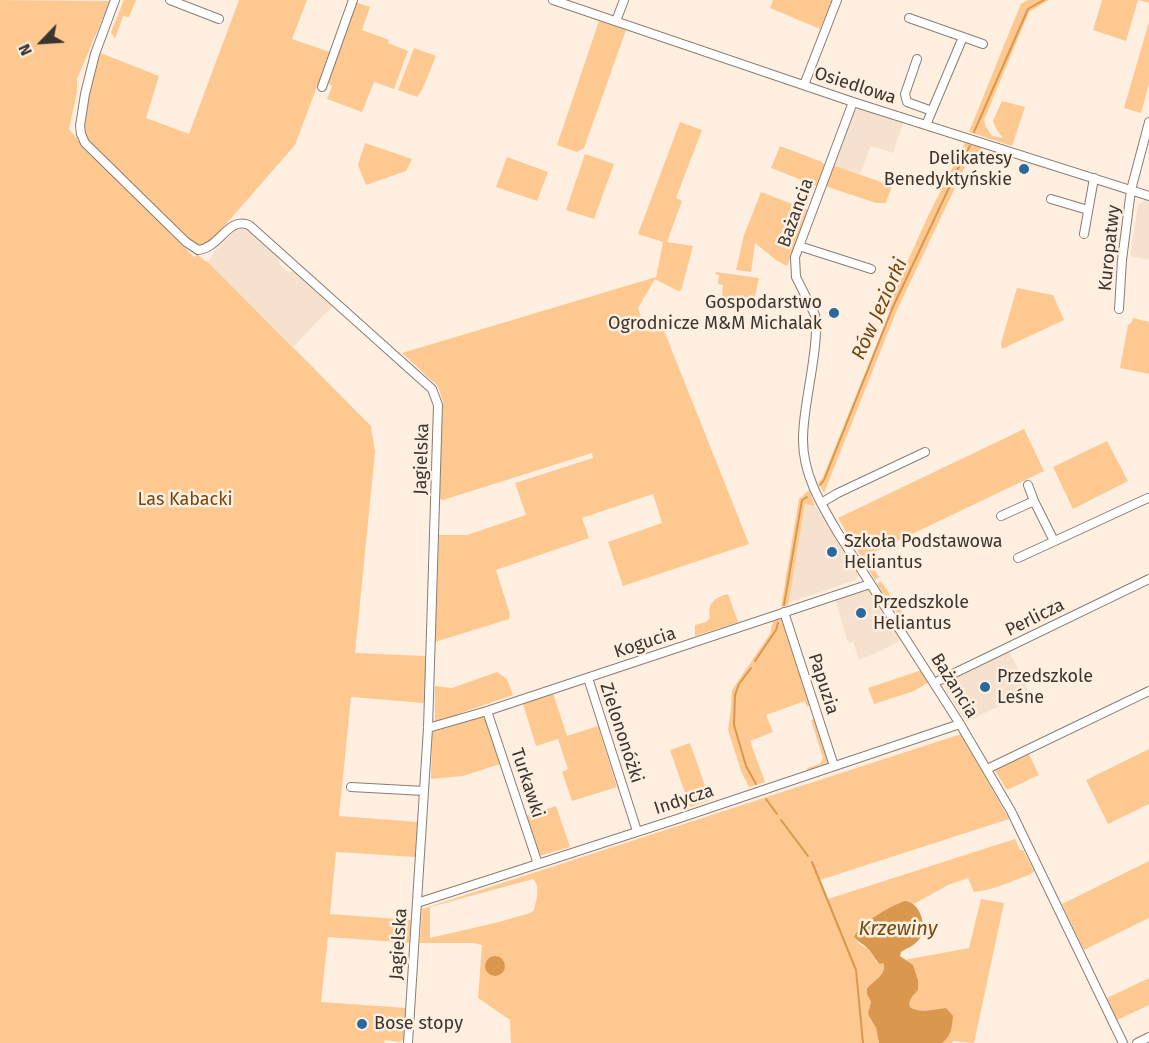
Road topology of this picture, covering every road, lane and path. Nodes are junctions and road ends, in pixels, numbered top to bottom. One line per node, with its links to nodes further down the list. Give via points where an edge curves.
1 (115, 0): 45 (street, Jagielska, via 85,94 80,126 86,143 198,250 206,249 240,222 249,225 436,395)
2 (170, 0): 9 (street)
3 (353, 0): 15 (street)
4 (553, 0): 7 (street, Osiedlowa)
5 (624, 0): 10 (street)
6 (837, 0): 14 (street)
7 (573, 3): 10 (street, Osiedlowa)
8 (909, 18): 11 (street)
9 (219, 19)
10 (616, 21): 14 (street, Osiedlowa)
11 (963, 36): 12 (street); 17 (street)
12 (983, 44)
13 (917, 59): 17 (street, via 906,99)
14 (804, 85): 16 (street, Osiedlowa)
15 (322, 87)
16 (853, 102): 19 (street, Osiedlowa); 26 (street, Bażancia)
17 (932, 111): 19 (street)
18 (1149, 122): 21 (street, Kuropatwy)
19 (926, 125): 20 (street, Osiedlowa)
20 (1094, 178): 21 (street, Osiedlowa); 24 (street)
21 (1131, 190): 22 (street, Osiedlowa); 28 (street, Kuropatwy)
22 (1149, 195)
23 (1051, 199): 24 (street)
24 (1088, 210): 25 (street)
25 (1084, 234)
26 (803, 247): 27 (street); 33 (street, Bażancia, via 795,257 796,277 815,315 816,327 803,440 805,460)
27 (871, 270)
28 (1119, 309)
29 (925, 452): 33 (street)
30 (1028, 485): 32 (street)
31 (1148, 498): 35 (street)
32 (1034, 501): 34 (street); 35 (street)
33 (820, 503): 38 (street, Bażancia)
34 (1001, 516)
35 (1054, 541): 36 (street)
36 (1018, 558)
37 (1149, 579): 41 (street, Perlicza)
38 (870, 584): 39 (street, Kogucia); 41 (street, Bażancia)
39 (784, 612): 40 (street, Kogucia); 46 (street, Papuzia)
40 (588, 678): 43 (street, Kogucia); 50 (street, Zielononóżki)
41 (934, 683): 44 (street, Bażancia)
42 (1149, 691): 47 (street)
43 (487, 711): 45 (street, Kogucia); 51 (street, Turkawki)
44 (960, 724): 46 (street, Indycza); 47 (street, Bażancia)
45 (428, 728): 49 (street, Jagielska)
46 (834, 766): 50 (street, Indycza)
47 (987, 769): 55 (street, Bażancia)
48 (351, 787): 49 (street)
49 (424, 791): 52 (street, Jagielska)
50 (637, 831): 51 (street, Indycza)
51 (538, 864): 52 (street, Indycza)
52 (417, 903): 54 (street, Jagielska)
53 (1149, 1037): 56 (street)
54 (408, 1043)
55 (1123, 1043)
56 (1137, 1043)

